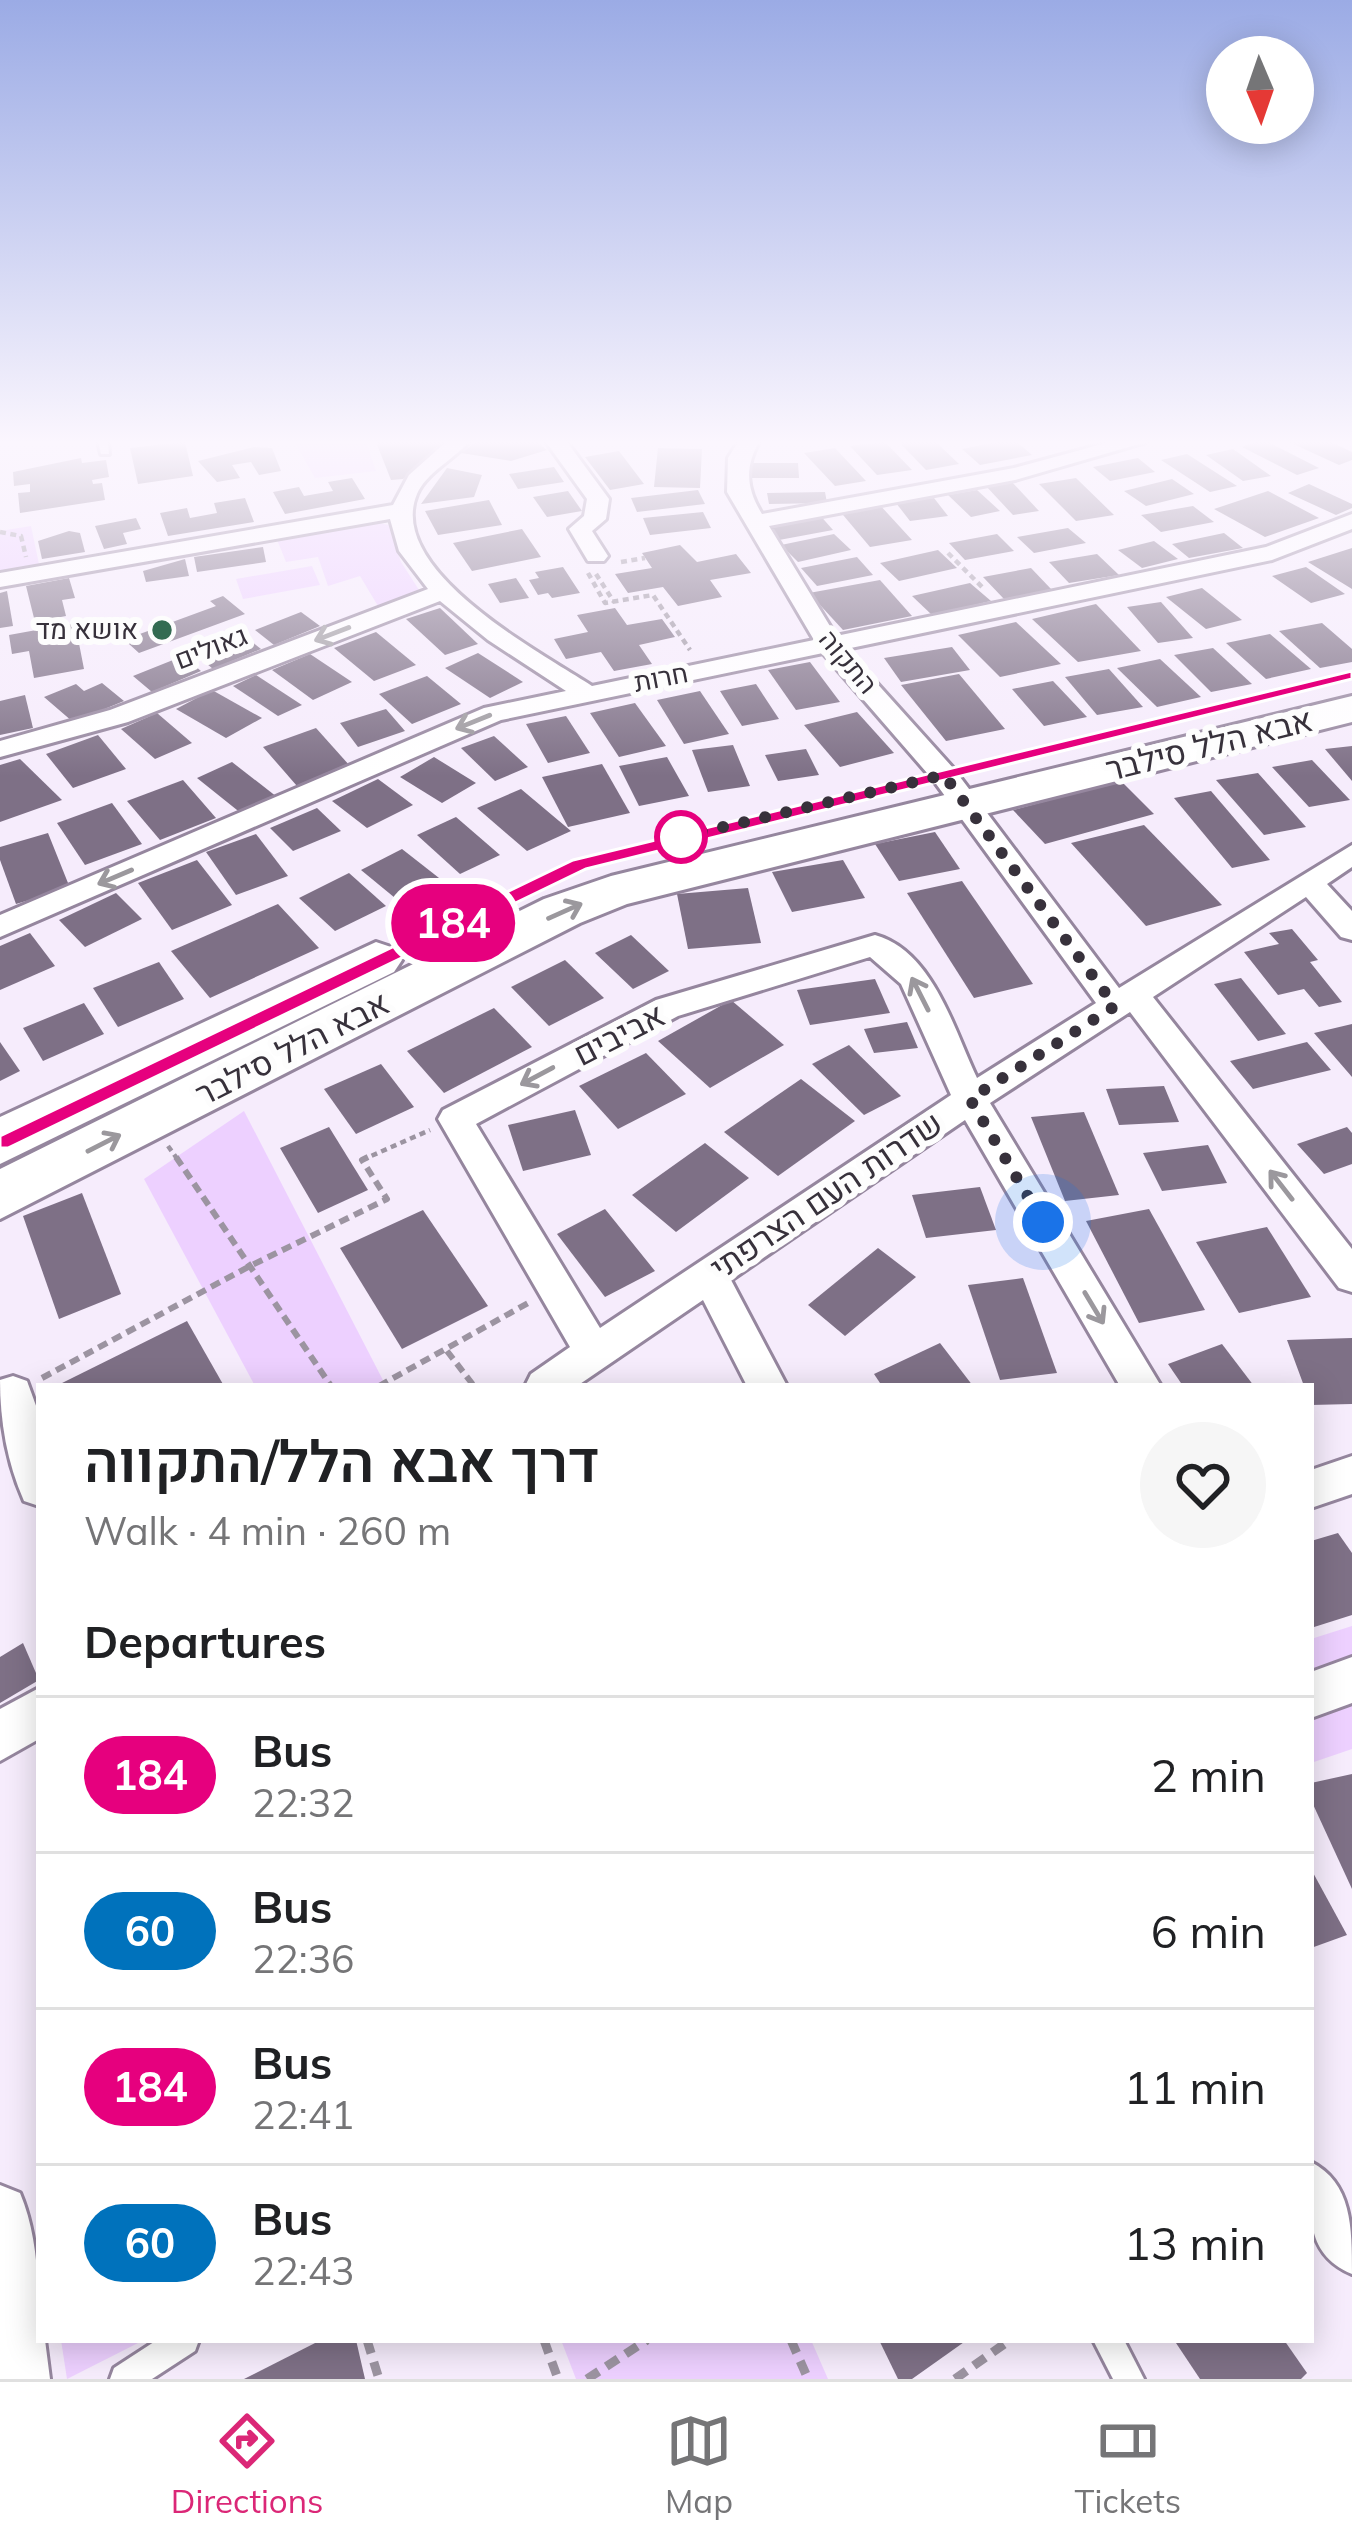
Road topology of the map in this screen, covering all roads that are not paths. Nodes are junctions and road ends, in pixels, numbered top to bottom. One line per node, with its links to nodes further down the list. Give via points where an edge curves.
1 (155, 553): 7 (street)
2 (409, 553): 8 (street)
3 (597, 553): 6 (street)
4 (774, 553): 9 (street, התקוה)
5 (1272, 553): 9 (street, חרות)
6 (602, 560)
7 (0, 580)
8 (441, 592): 11 (street); 13 (street, גאולים, one-way to 13, via 119,716)
9 (829, 645): 11 (street, חרות); 14 (street, התקוה)
10 (1352, 676): 14 (main road, אבא הלל סילבר)
11 (586, 693): 17 (street, חרות, one-way to 17, via 481,718)
12 (1352, 709): 14 (main road, אבא הלל סילבר)
13 (0, 749)
14 (954, 789): 19 (street, התקוה); 21 (main road, אבא הלל סילבר, via 579,864); 22 (main road, אבא הלל סילבר, one-way to 14, via 595,898)
15 (1352, 854): 16 (street, שדרות העם הצרפתי)
16 (1308, 881): 18 (street); 19 (street, שדרות העם הצרפתי)
17 (0, 927)
18 (1352, 930)
19 (1124, 1000): 20 (street, שדרות העם הצרפתי); 24 (street, התקוה, one-way to 19)
20 (970, 1099): 23 (street, שדרות העם הצרפתי); 25 (street, אביבים, one-way to 25, via 914,978 875,945 667,1008 455,1119); 28 (street, one-way to 28)
21 (0, 1142)
22 (0, 1196)
23 (708, 1273): 25 (street, שדרות העם הצרפתי); 27 (street)
24 (1352, 1277)
25 (595, 1354): 26 (street, שדרות העם הצרפתי)
26 (550, 1383)
27 (765, 1383)
28 (1139, 1383)
29 (7, 1397): 31 (street)
30 (1352, 1475): 32 (street)
31 (36, 1479)
32 (1314, 1488)
33 (1352, 1680): 34 (street)
34 (1314, 1694)
35 (36, 1713): 36 (street)
36 (0, 1737)
37 (1314, 2194): 39 (street)
38 (0, 2213): 42 (street)
39 (1352, 2246)
40 (179, 2343): 43 (lane)
41 (1110, 2343): 44 (lane)
42 (20, 2379)
43 (125, 2379)
44 (1129, 2379)

